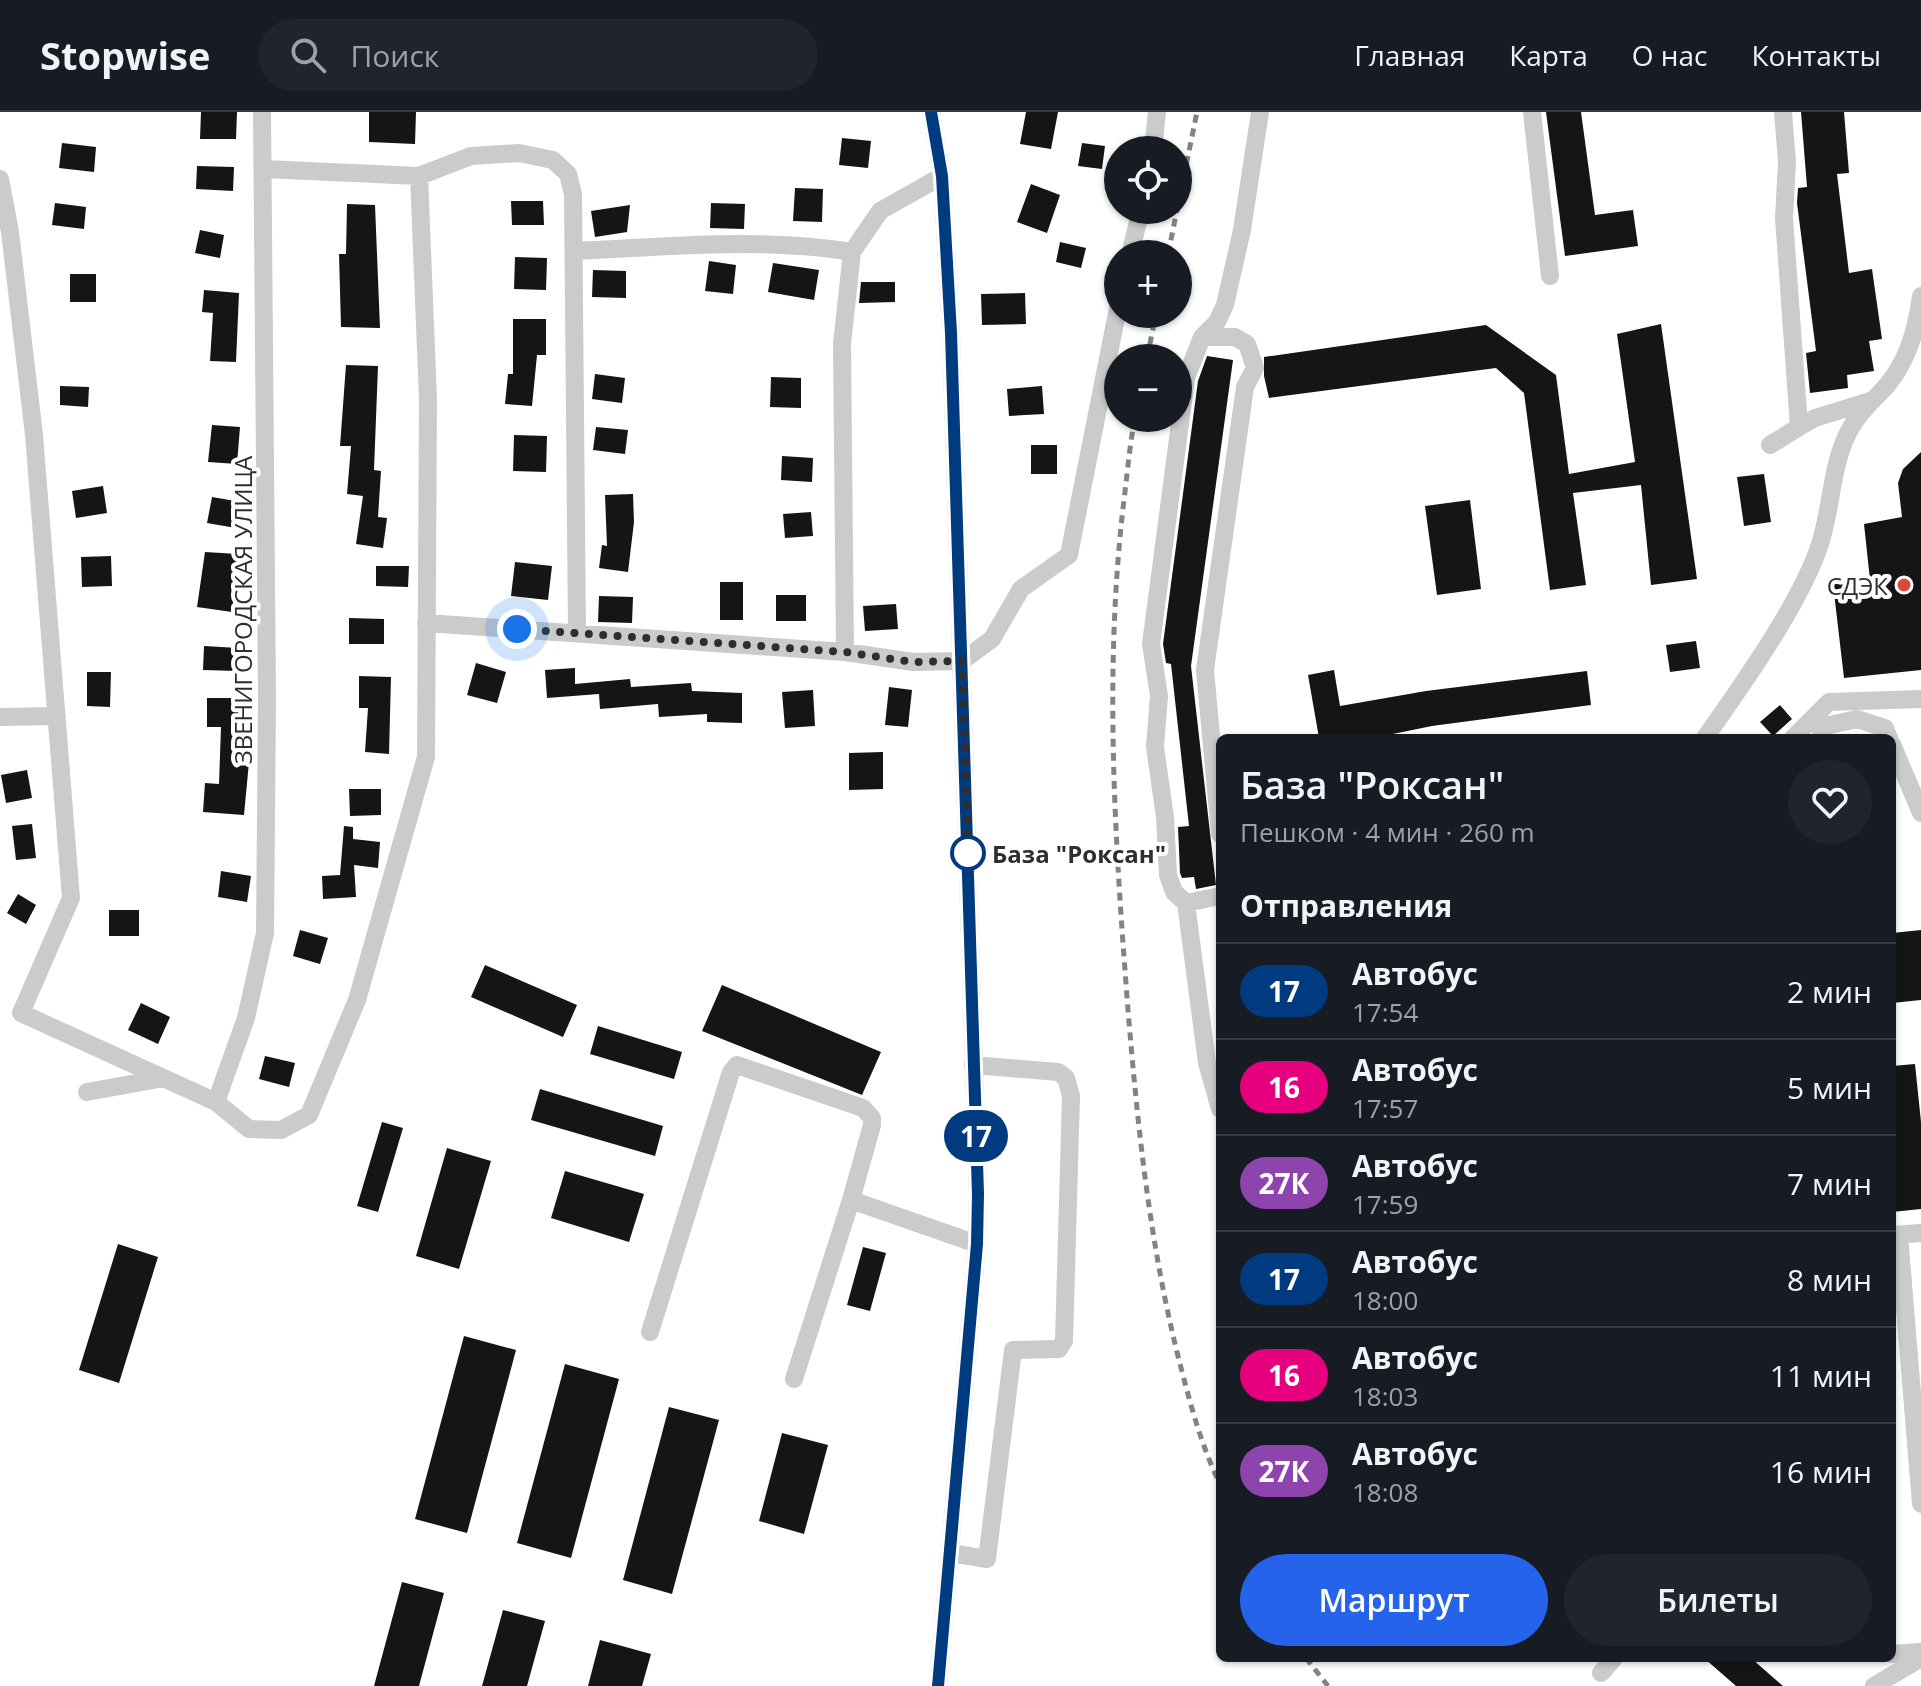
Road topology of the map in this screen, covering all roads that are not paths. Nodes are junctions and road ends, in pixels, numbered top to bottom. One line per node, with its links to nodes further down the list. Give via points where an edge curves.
1 (262, 112): 8 (street, ЗВЕНИГОРОДСКАЯ УЛИЦА)
2 (931, 112): 10 (street)
3 (1157, 112): 7 (street)
4 (1260, 112): 17 (street, via 1225,305)
5 (1532, 112): 14 (street)
6 (1783, 112): 19 (street, via 1784,218)
7 (1154, 136)
8 (264, 169): 9 (street); 41 (street, ЗВЕНИГОРОДСКАЯ УЛИЦА, via 265,933 246,1018)
9 (419, 176): 12 (street, via 471,156 519,153 553,160 568,174 573,194); 21 (street, via 428,399)
10 (942, 176): 13 (street, via 880,211); 24 (street)
11 (0, 179): 26 (street, via 34,435)
12 (574, 251): 13 (street, via 799,243); 22 (street)
13 (852, 252): 23 (street, via 842,344)
14 (1550, 276)
15 (1921, 296): 18 (street, via 1903,362)
16 (1114, 328): 24 (street, via 1069,555 1021,589 992,639)
17 (1202, 337): 33 (street, via 1235,337 1247,344 1255,368 1245,387 1205,670); 36 (street, via 1186,378 1151,644 1159,696 1155,747 1168,875 1174,892)
18 (1870, 401): 19 (street); 28 (street, via 1841,450 1812,564)
19 (1799, 427): 20 (street)
20 (1770, 445)
21 (426, 623): 22 (street); 41 (street, via 426,757 357,1000 322,1087 309,1115 281,1130 249,1129)
22 (577, 633): 23 (street)
23 (845, 652): 24 (street, via 913,662)
24 (962, 661): 37 (street)
25 (1921, 699): 29 (street, via 1829,702)
26 (57, 716): 27 (street); 38 (street, via 71,898 21,1013)
27 (0, 717)
28 (1708, 734)
29 (1797, 734)
30 (1822, 734): 31 (street, via 1821,727 1857,719 1885,728)
31 (1887, 734)
32 (1896, 754): 34 (street)
33 (1216, 790)
34 (1921, 813)
35 (1216, 897): 36 (street)
36 (1186, 903): 40 (street)
37 (973, 1065): 45 (street); 50 (street, via 1058,1072 1066,1078 1071,1096 1064,1341 1059,1349 1013,1350 987,1559)
38 (164, 1078): 39 (street); 41 (street)
39 (87, 1092)
40 (1216, 1095)
41 (216, 1102)
42 (851, 1200): 45 (street); 47 (street, via 872,1118 863,1108 737,1065); 48 (street)
43 (1921, 1233): 44 (street)
44 (1896, 1235): 46 (street)
45 (977, 1244): 50 (street)
46 (1898, 1286): 49 (street)
47 (650, 1332)
48 (794, 1379)
49 (1921, 1504)
50 (951, 1553): 55 (street)
51 (1896, 1654): 52 (street)
52 (1921, 1655): 56 (street)
53 (1611, 1662): 54 (street)
54 (1601, 1673)
55 (938, 1686)
56 (1874, 1686)

